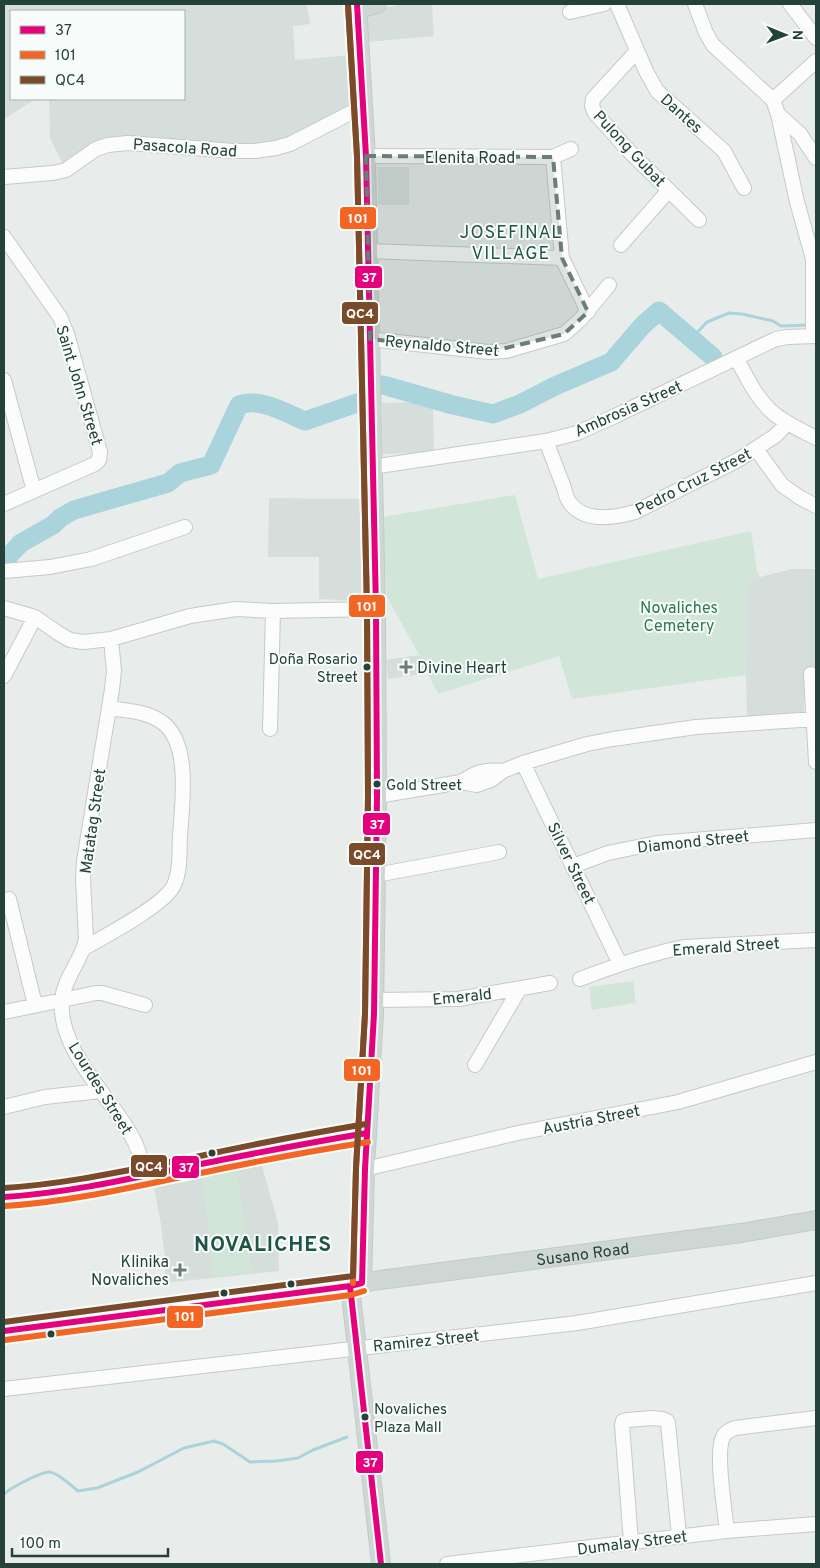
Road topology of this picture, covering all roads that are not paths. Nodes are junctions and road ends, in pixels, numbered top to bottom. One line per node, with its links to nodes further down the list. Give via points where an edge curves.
1 (377, 4): 6 (main road)
2 (604, 4): 7 (street)
3 (617, 4): 9 (street, Dantes)
4 (695, 4): 11 (street, via 713,45)
5 (790, 4): 8 (street)
6 (357, 7): 12 (main road)
7 (570, 12)
8 (816, 38)
9 (637, 51): 19 (street, Dantes, via 657,91 724,151); 20 (street, Pulong Gubat, via 593,99 592,106 594,113)
10 (816, 61): 11 (street)
11 (773, 100): 13 (street)
12 (364, 106): 15 (main road); 18 (street, Pasacola Road, via 276,148 234,151 128,143 108,145 96,149 66,170)
13 (778, 114): 17 (street, via 800,134); 26 (street, via 797,202)
14 (572, 148): 16 (street, Elenita Road)
15 (366, 156): 16 (street, Elenita Road); 24 (main road)
16 (553, 157): 25 (street)
17 (816, 158)
18 (4, 177)
19 (744, 188)
20 (669, 190): 21 (street, Pulong Gubat); 23 (street)
21 (699, 220)
22 (4, 237): 38 (street, Saint John Street, via 60,317 100,452 95,464)
23 (621, 245)
24 (368, 251): 25 (street); 30 (main road)
25 (562, 258): 28 (street)
26 (815, 259): 29 (street)
27 (609, 284): 28 (street, Reynaldo Street)
28 (588, 312): 30 (street, Reynaldo Street, via 564,334 506,351)
29 (814, 334): 31 (street, Ambrosia Street, via 776,339)
30 (370, 339): 37 (main road)
31 (736, 358): 33 (street, via 762,401); 35 (street, Ambrosia Street, via 596,425)
32 (4, 380): 38 (street)
33 (788, 423): 34 (street); 36 (street, Pedro Cruz Street)
34 (816, 438)
35 (546, 441): 36 (street, Pedro Cruz Street, via 569,502 580,512 601,518 635,512); 37 (street, Ambrosia Street)
36 (756, 449): 40 (street, via 782,485)
37 (372, 467): 44 (main road)
38 (34, 491): 39 (street)
39 (4, 504)
40 (816, 506)
41 (186, 527): 42 (street, via 91,559 50,567)
42 (4, 569)
43 (4, 608): 46 (street)
44 (376, 609): 45 (street); 55 (main road)
45 (273, 611): 47 (street, via 236,609 211,612); 52 (street)
46 (35, 617): 47 (street, via 70,640); 49 (street)
47 (112, 639): 50 (street, Matatag Street, via 114,671)
48 (811, 674): 51 (street)
49 (4, 676)
50 (109, 708): 62 (street, Matatag Street, via 84,861); 62 (street, via 149,714 164,723 174,737 183,776 178,869 174,885 166,895 133,920)
51 (815, 719): 53 (street); 54 (street, via 640,734 587,744)
52 (270, 729)
53 (816, 762)
54 (523, 763): 55 (street, via 477,785 461,782); 58 (street, Silver Street)
55 (377, 796): 59 (main road)
56 (816, 830): 58 (street, Diamond Street, via 657,843 608,853)
57 (499, 852): 59 (street)
58 (573, 866): 63 (street, Silver Street)
59 (376, 875): 68 (main road)
60 (4, 901): 69 (street, via 9,899)
61 (816, 940): 63 (street, Emerald Street, via 684,947)
62 (84, 948): 67 (street, Matatag Street, via 64,987)
63 (620, 964): 64 (street, Emerald Street)
64 (580, 979)
65 (550, 983): 66 (street, Emerald)
66 (520, 988): 68 (street, Emerald, via 458,999); 73 (street)
67 (62, 1000): 69 (street); 70 (street, via 102,993); 74 (street, Lourdes Street, via 69,1038)
68 (374, 1000): 76 (main road)
69 (35, 1005): 71 (street)
70 (145, 1005)
71 (4, 1012)
72 (816, 1062): 77 (street, Austria Street, via 678,1102 518,1133)
73 (475, 1065)
74 (101, 1091): 75 (street, via 45,1097); 78 (street, Lourdes Street, via 130,1133 139,1151)
75 (4, 1108)
76 (367, 1133): 77 (main road); 78 (main road)
77 (365, 1169): 82 (main road)
78 (144, 1176): 79 (main road, via 52,1193)
79 (4, 1196)
80 (816, 1220): 82 (main road, Susano Road)
81 (816, 1283): 84 (street, Ramirez Street, via 577,1322)
82 (356, 1284): 83 (main road, Susano Road); 84 (main road)
83 (4, 1331)
84 (357, 1348): 85 (street, Ramirez Street); 91 (main road)
85 (4, 1389)
86 (816, 1418): 88 (street, via 735,1428 726,1432 721,1442 720,1458)
87 (816, 1524): 88 (street, Dumalay Street)
88 (727, 1531): 89 (street, Dumalay Street)
89 (679, 1536): 90 (street, Dumalay Street); 90 (street, via 668,1423 662,1419 627,1420 622,1425)
90 (631, 1542): 92 (street, Dumalay Street)
91 (381, 1564)
92 (447, 1564)

